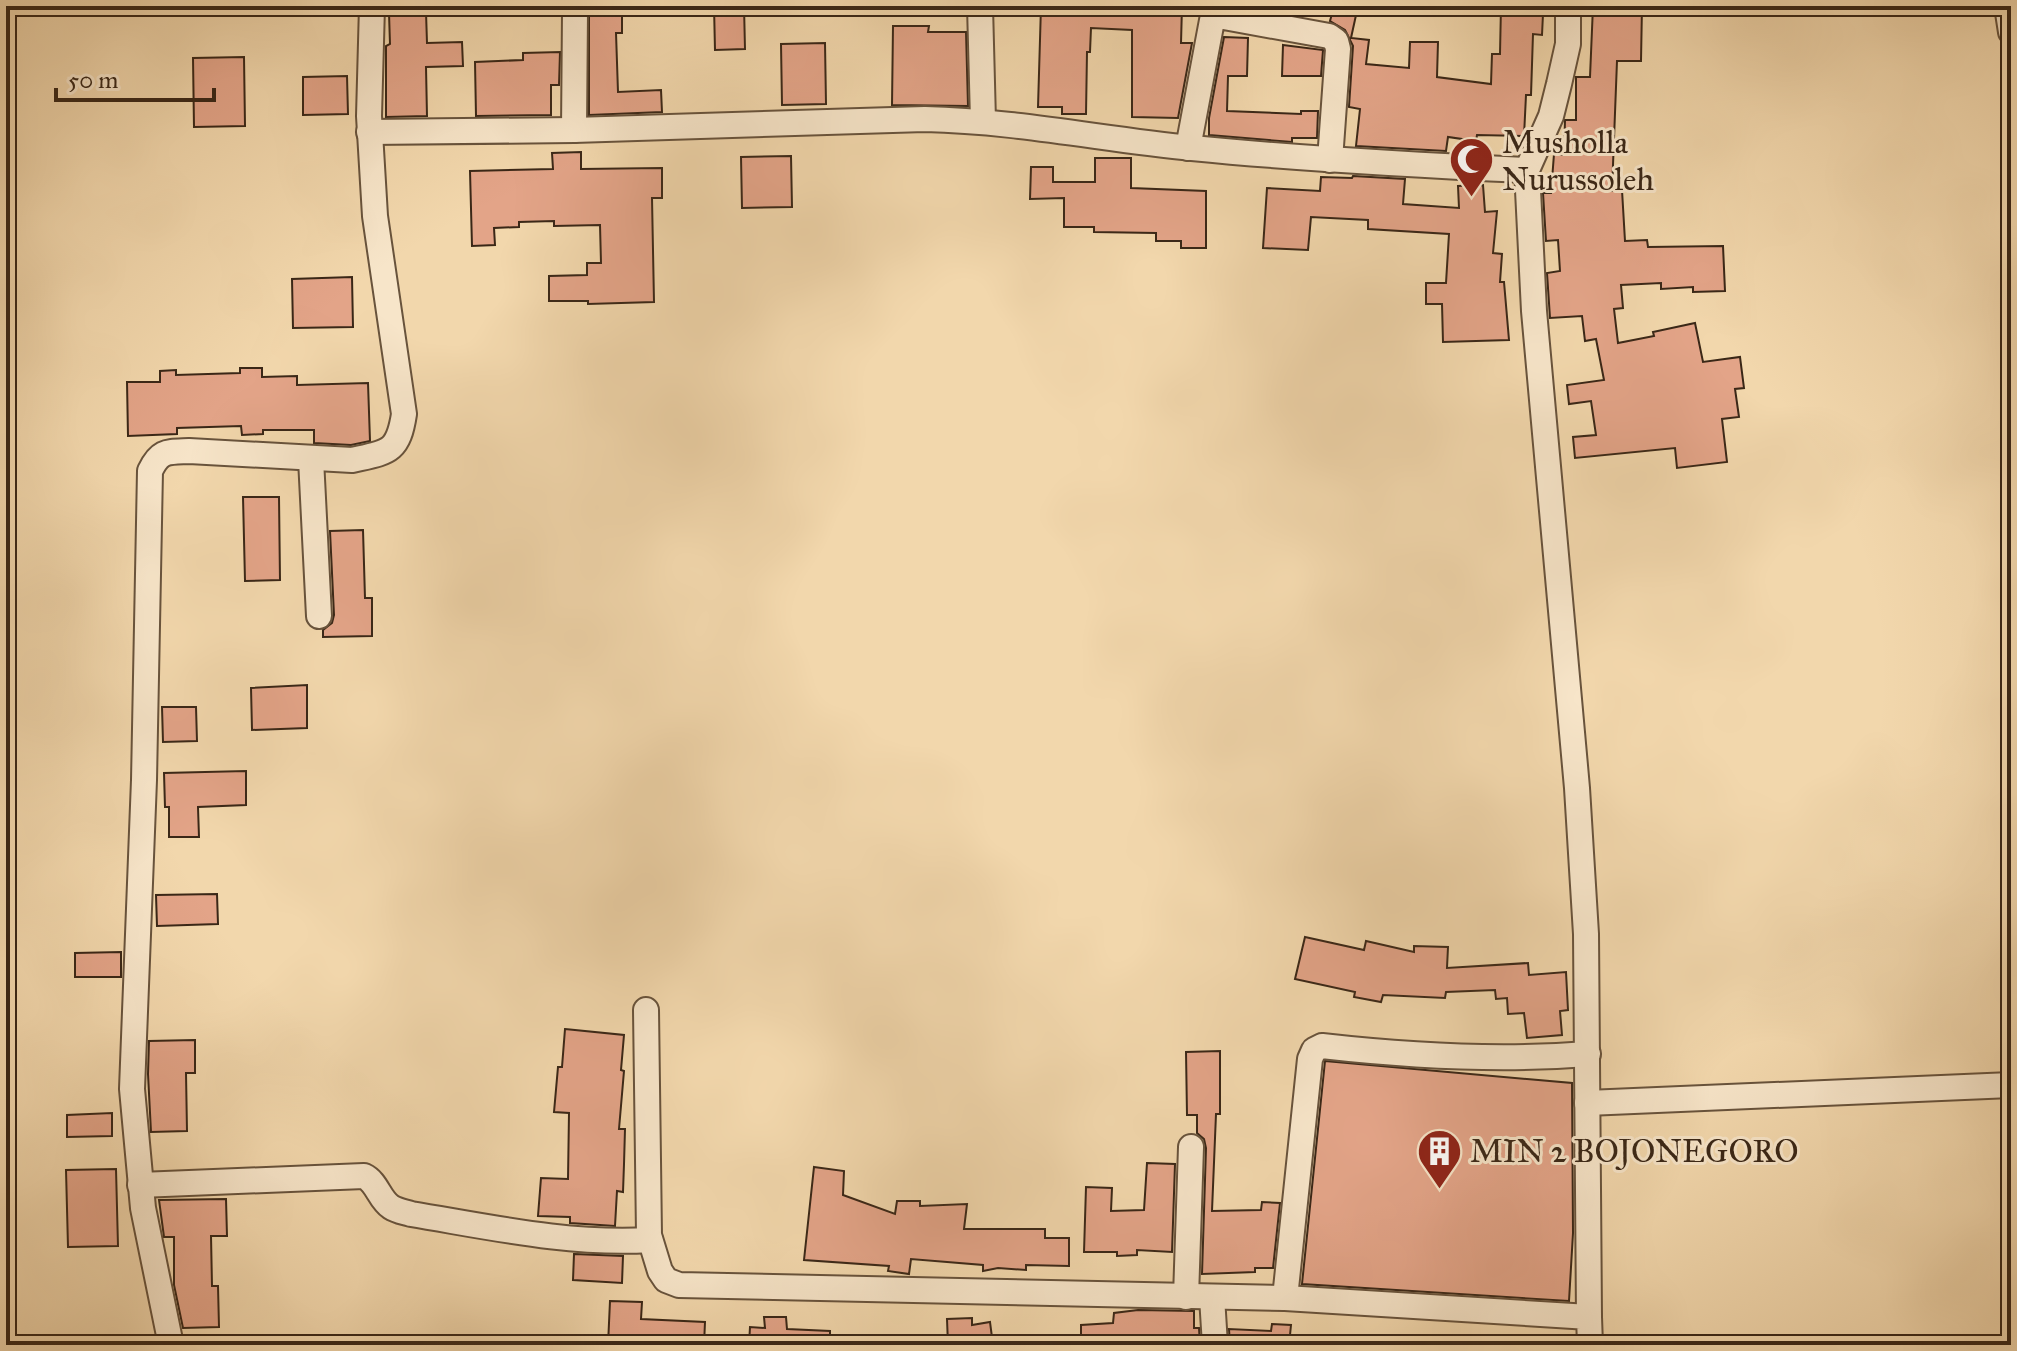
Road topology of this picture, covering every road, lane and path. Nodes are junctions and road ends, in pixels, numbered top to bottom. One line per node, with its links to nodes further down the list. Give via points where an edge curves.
1 (372, 6): 10 (street)
2 (980, 6): 8 (street)
3 (1568, 6): 13 (street, via 1568,44 1554,105)
4 (2007, 6): 7 (street)
5 (1213, 11): 11 (street); 12 (street, via 1336,41)
6 (575, 12): 9 (street)
7 (2011, 32)
8 (983, 121): 9 (street); 11 (street)
9 (574, 130): 10 (street)
10 (369, 132): 14 (street, via 375,216 404,414 394,446 376,455)
11 (1188, 148): 12 (street)
12 (1330, 160): 13 (street)
13 (1527, 170): 17 (street, via 1534,311 1577,788)
14 (311, 459): 15 (street); 21 (street, via 164,452 150,471 132,1032)
15 (319, 616)
16 (646, 1010): 22 (street)
17 (1588, 1054): 19 (street); 25 (street, via 1519,1059 1322,1046 1314,1050)
18 (2011, 1085): 19 (street)
19 (1587, 1103): 26 (street)
20 (1191, 1147): 23 (street)
21 (140, 1185): 22 (street, via 364,1176 393,1208 411,1214 546,1236); 27 (street)
22 (650, 1240): 23 (street, via 660,1271 679,1285)
23 (1186, 1297): 24 (street)
24 (1212, 1297): 25 (street); 28 (street)
25 (1285, 1298): 26 (street)
26 (1589, 1317): 29 (street)
27 (171, 1345)
28 (1215, 1345)
29 (1590, 1345)

